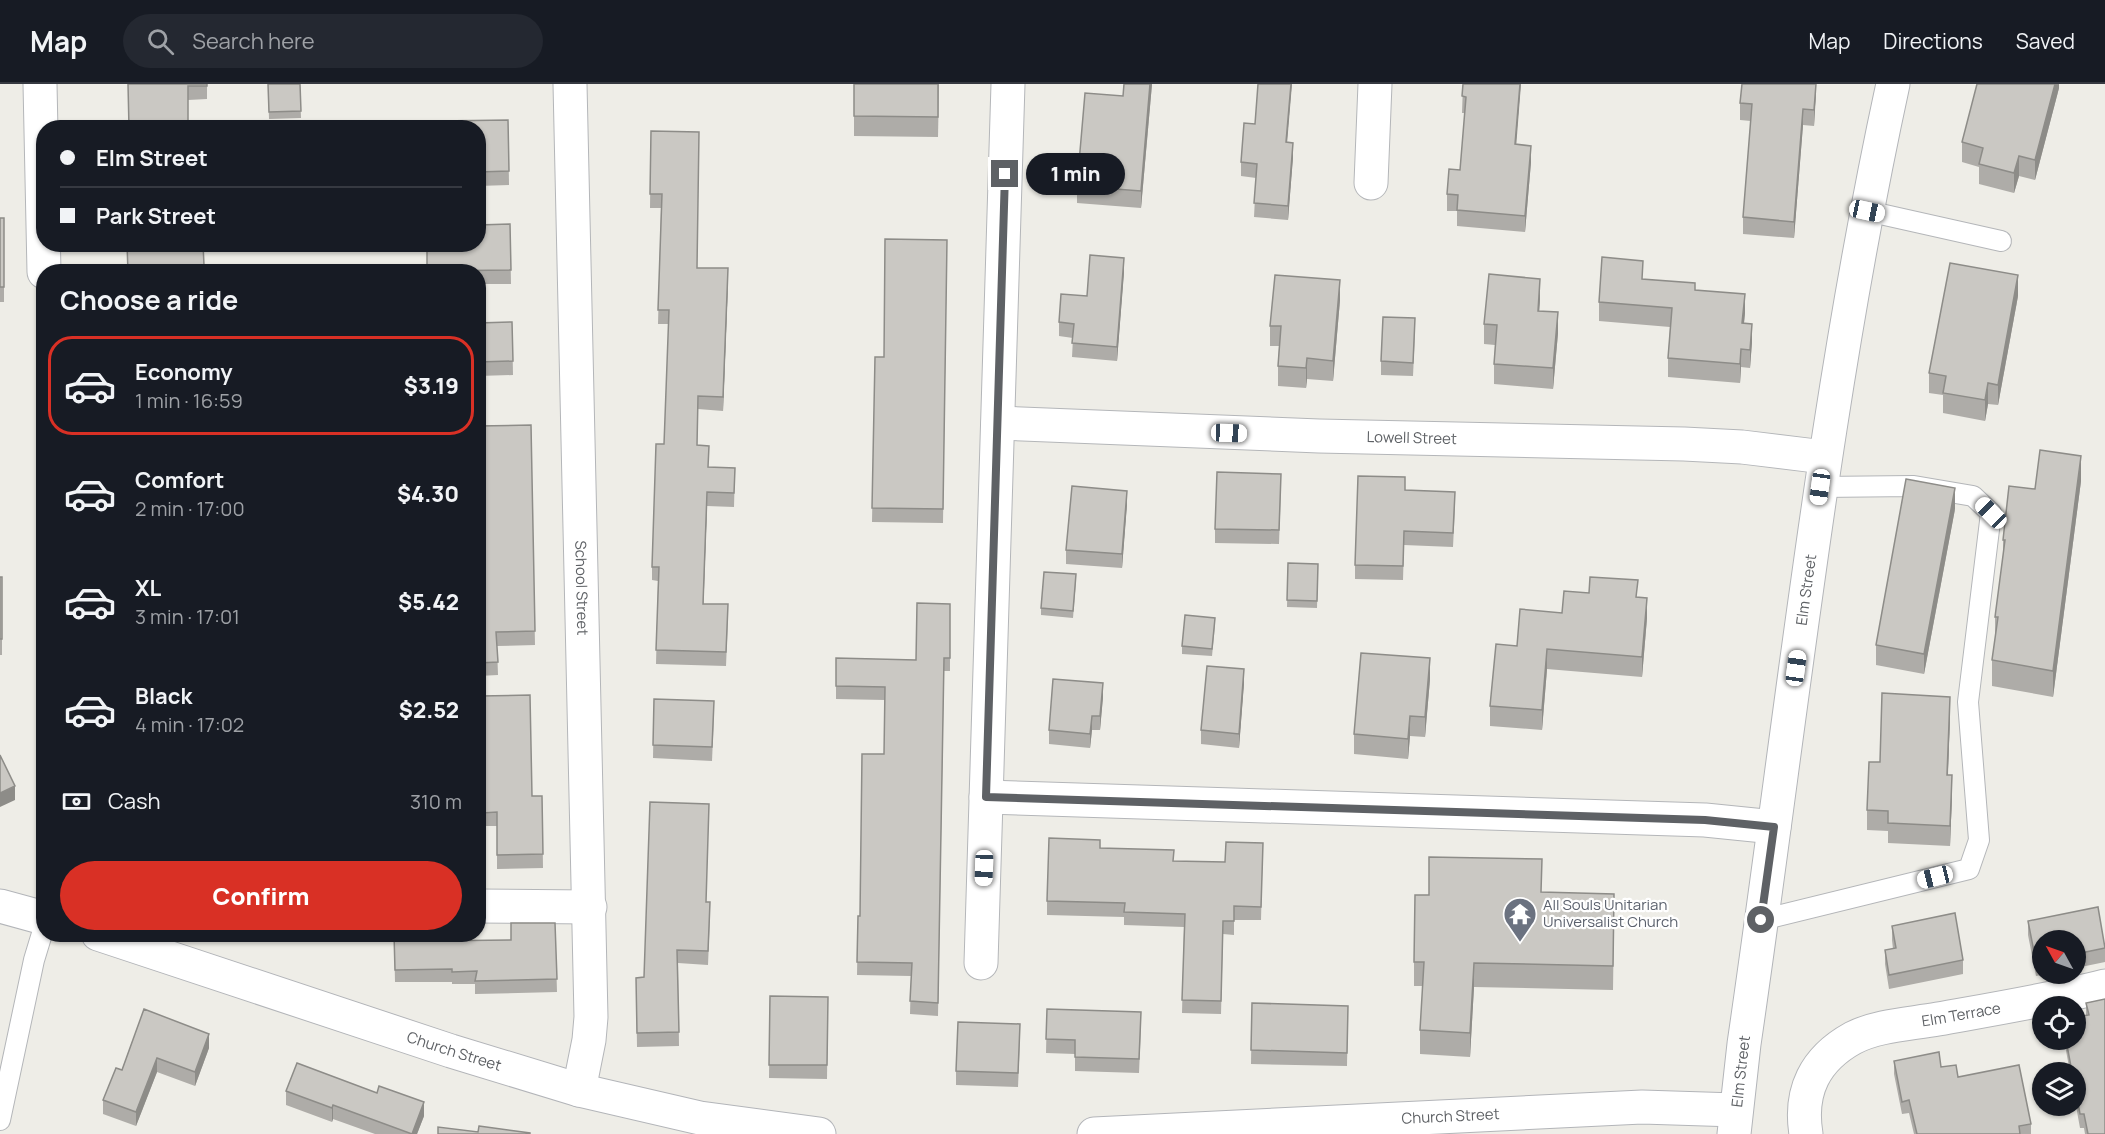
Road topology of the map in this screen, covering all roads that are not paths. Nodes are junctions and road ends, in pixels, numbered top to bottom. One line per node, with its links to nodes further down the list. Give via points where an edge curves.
1 (40, 84): 6 (street)
2 (570, 84): 16 (street, School Street)
3 (1008, 84): 10 (street)
4 (1375, 84): 7 (street)
5 (1893, 84): 8 (street, Elm Street)
6 (41, 120)
7 (1371, 183)
8 (1867, 211): 9 (lane); 11 (street, Elm Street)
9 (2001, 241)
10 (998, 423): 11 (street, Lowell Street, via 1742,447); 12 (street)
11 (1822, 472): 13 (street, Elm Street); 18 (lane, via 1973,496 1991,513 1968,702 1979,840 1969,868)
12 (986, 797): 13 (street, via 1705,820); 21 (street)
13 (1774, 827): 18 (street, Elm Street)
14 (0, 906): 17 (street)
15 (486, 906): 16 (street)
16 (590, 907): 23 (street, School Street, via 591,1017)
17 (36, 916)
18 (1761, 920): 25 (street, Elm Street)
19 (39, 942): 24 (lane)
20 (122, 942): 23 (street, Church Street)
21 (981, 963)
22 (2105, 986): 29 (street, Elm Terrace, via 1853,1038 1817,1070 1805,1094)
23 (579, 1090): 27 (street, Church Street, via 700,1118)
24 (0, 1120)
25 (1735, 1122): 26 (street, Church Street, via 1642,1107)
26 (1157, 1132): 28 (street, Church Street)
27 (819, 1134)
28 (1094, 1134)
29 (1806, 1134)

